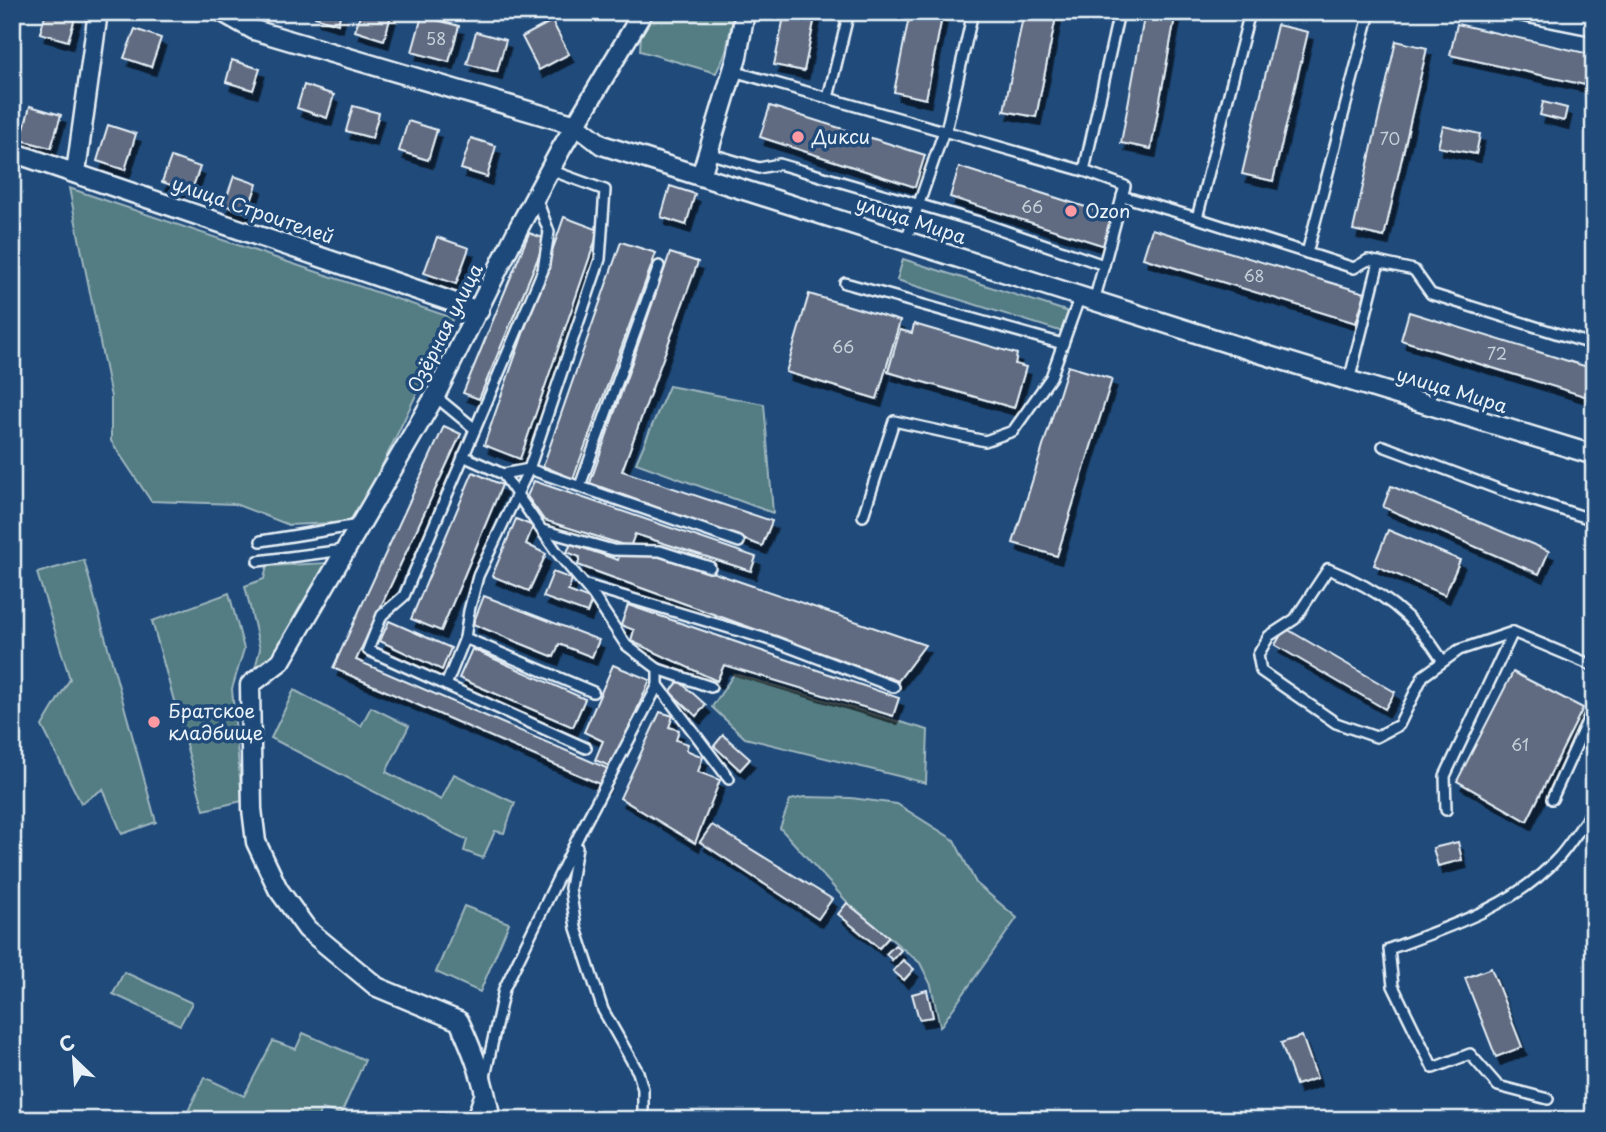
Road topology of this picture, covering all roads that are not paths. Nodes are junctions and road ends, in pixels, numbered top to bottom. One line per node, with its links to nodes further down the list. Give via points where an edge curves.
1 (98, 12): 20 (street)
2 (222, 12): 14 (street, улица Мира, via 254,30)
3 (643, 12): 14 (street, Озёрная улица)
4 (745, 12): 12 (street)
5 (849, 12): 13 (lane)
6 (973, 12): 15 (lane)
7 (1119, 12): 19 (lane)
8 (1250, 12): 25 (lane)
9 (1370, 12): 27 (lane)
10 (1524, 12): 11 (street)
11 (1594, 26)
12 (733, 71): 13 (lane); 17 (street)
13 (828, 98): 15 (lane)
14 (576, 125): 18 (street, Озёрная улица); 21 (street, улица Мира, via 602,145)
15 (945, 131): 19 (lane); 24 (lane)
16 (12, 152): 20 (street, улица Строителей)
17 (708, 153): 21 (street); 24 (lane, via 759,168 779,164)
18 (550, 170): 22 (street, Озёрная улица); 42 (lane, via 605,190 600,259)
19 (1084, 171): 23 (lane, via 1125,186)
20 (76, 172): 33 (street, улица Строителей)
21 (701, 176): 26 (street, улица Мира)
22 (536, 196): 33 (street, Озёрная улица); 38 (lane, via 549,232 543,270)
23 (1122, 196): 25 (lane); 29 (lane)
24 (919, 204): 26 (lane); 29 (lane)
25 (1197, 218): 27 (lane)
26 (906, 241): 32 (street, улица Мира)
27 (1307, 253): 28 (lane, via 1354,268 1368,260)
28 (1379, 262): 35 (lane, via 1414,270 1431,294); 36 (lane)
29 (1104, 265): 32 (lane)
30 (659, 266): 44 (lane)
31 (845, 283): 34 (lane)
32 (1087, 299): 34 (lane); 36 (street, улица Мира)
33 (478, 310): 37 (street, Озёрная улица)
34 (1063, 344): 46 (lane, via 1051,377 1013,431 985,441 894,421)
35 (1594, 345)
36 (1349, 380): 40 (street, улица Мира)
37 (435, 396): 38 (lane); 48 (street, Озёрная улица)
38 (475, 429): 41 (lane)
39 (1383, 446): 47 (lane)
40 (1594, 455)
41 (463, 456): 43 (lane); 61 (lane, via 404,596 382,615 368,650)
42 (529, 469): 43 (lane); 44 (lane); 45 (lane)
43 (503, 474): 45 (lane)
44 (580, 486): 51 (lane)
45 (517, 493): 49 (lane); 57 (lane, via 478,576)
46 (863, 516)
47 (1594, 520)
48 (359, 525): 50 (lane); 52 (street, Озёрная улица)
49 (542, 530): 54 (lane, via 612,550 660,551); 55 (lane)
50 (261, 541)
51 (739, 542)
52 (345, 550): 53 (lane); 73 (street, Озёрная улица, via 281,662 250,685 256,842 278,889 307,929 377,987 459,1021)
53 (258, 561)
54 (709, 567)
55 (584, 584): 60 (lane, via 626,645); 64 (lane, via 776,642)
56 (1513, 632): 58 (lane, via 1459,650); 59 (lane); 71 (lane, via 1446,776)
57 (465, 638): 61 (lane); 65 (lane)
58 (1443, 661): 58 (lane, via 1423,676 1399,725 1376,737 1336,723 1261,671 1258,656 1269,636 1295,619 1328,569 1359,581 1405,614)
59 (1594, 666)
60 (658, 669): 62 (lane); 63 (lane)
61 (446, 685): 67 (lane)
62 (658, 685): 68 (lane); 72 (lane)
63 (710, 687)
64 (894, 687)
65 (593, 692)
66 (1594, 706): 69 (lane)
67 (586, 748)
68 (729, 779)
69 (1552, 799)
70 (1594, 808): 74 (lane, via 1559,857 1503,901 1462,922 1389,948 1393,986 1433,1068 1470,1054 1498,1086)
71 (1447, 810)
72 (579, 835): 73 (lane, via 505,989); 75 (lane, via 570,888 576,928 603,1010 638,1072)
73 (484, 1083): 76 (lane); 77 (street)
74 (1548, 1099)
75 (643, 1117)
76 (471, 1120)
77 (491, 1120)

